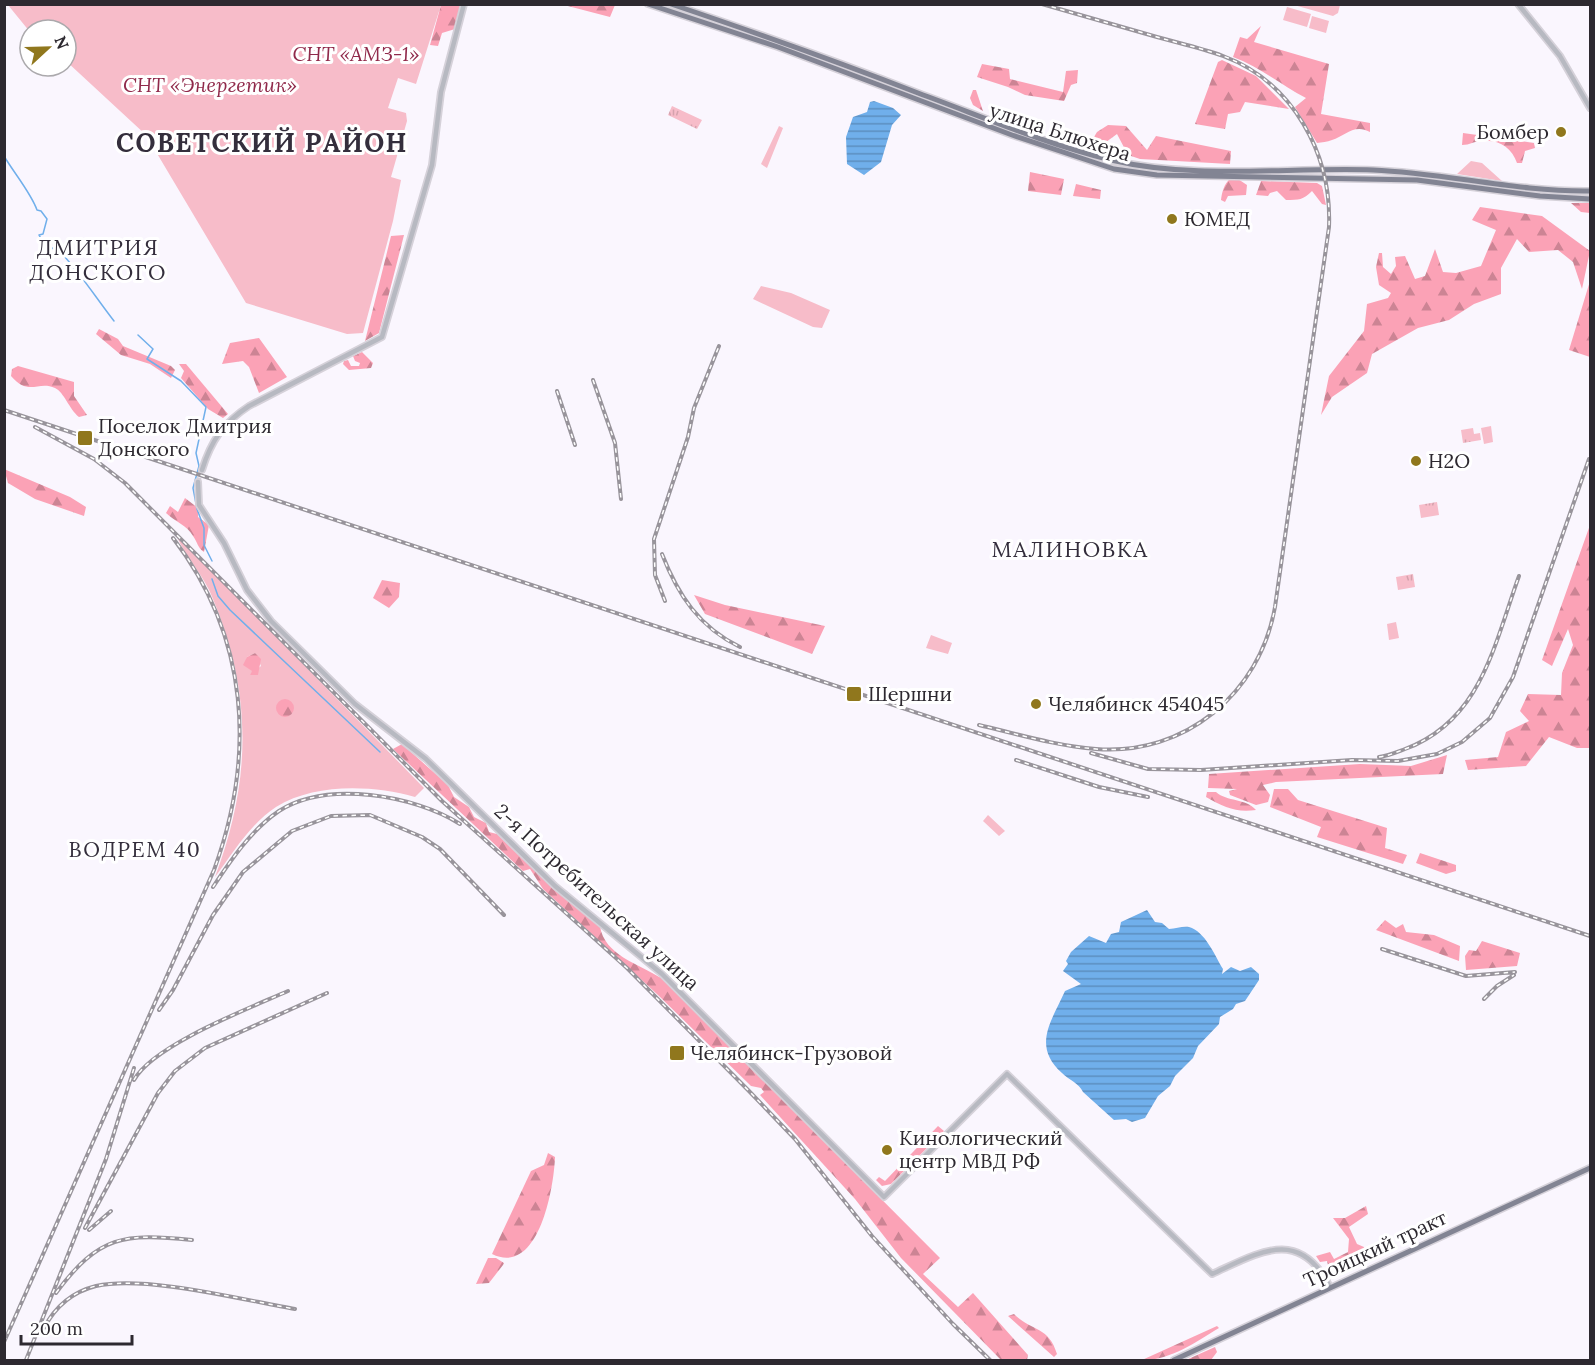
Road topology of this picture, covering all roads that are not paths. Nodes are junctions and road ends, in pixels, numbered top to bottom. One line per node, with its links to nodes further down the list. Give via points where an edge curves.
1 (464, 4): 9 (street, via 441,92 432,165 382,336 232,417 215,437)
2 (648, 4): 6 (main road, улица Блюхера)
3 (671, 4): 6 (main road, улица Блюхера, via 789,44)
4 (1518, 4): 5 (street, via 1560,56)
5 (1590, 108)
6 (960, 112): 7 (main road, улица Блюхера, via 1136,165 1210,170 1373,170); 8 (main road, улица Блюхера, via 1072,156 1141,173 1407,179)
7 (1590, 190)
8 (1590, 199)
9 (202, 470)
10 (198, 482): 12 (street, 2-я Потребительская улица, via 200,505 247,590 271,621 355,704 426,759 555,886 662,974 884,1197 1006,1074 1212,1274 1262,1251 1281,1248 1309,1260)
11 (1590, 1168): 12 (main road, Троицкий тракт)
12 (1330, 1287): 13 (main road, Троицкий тракт)
13 (1174, 1360)

